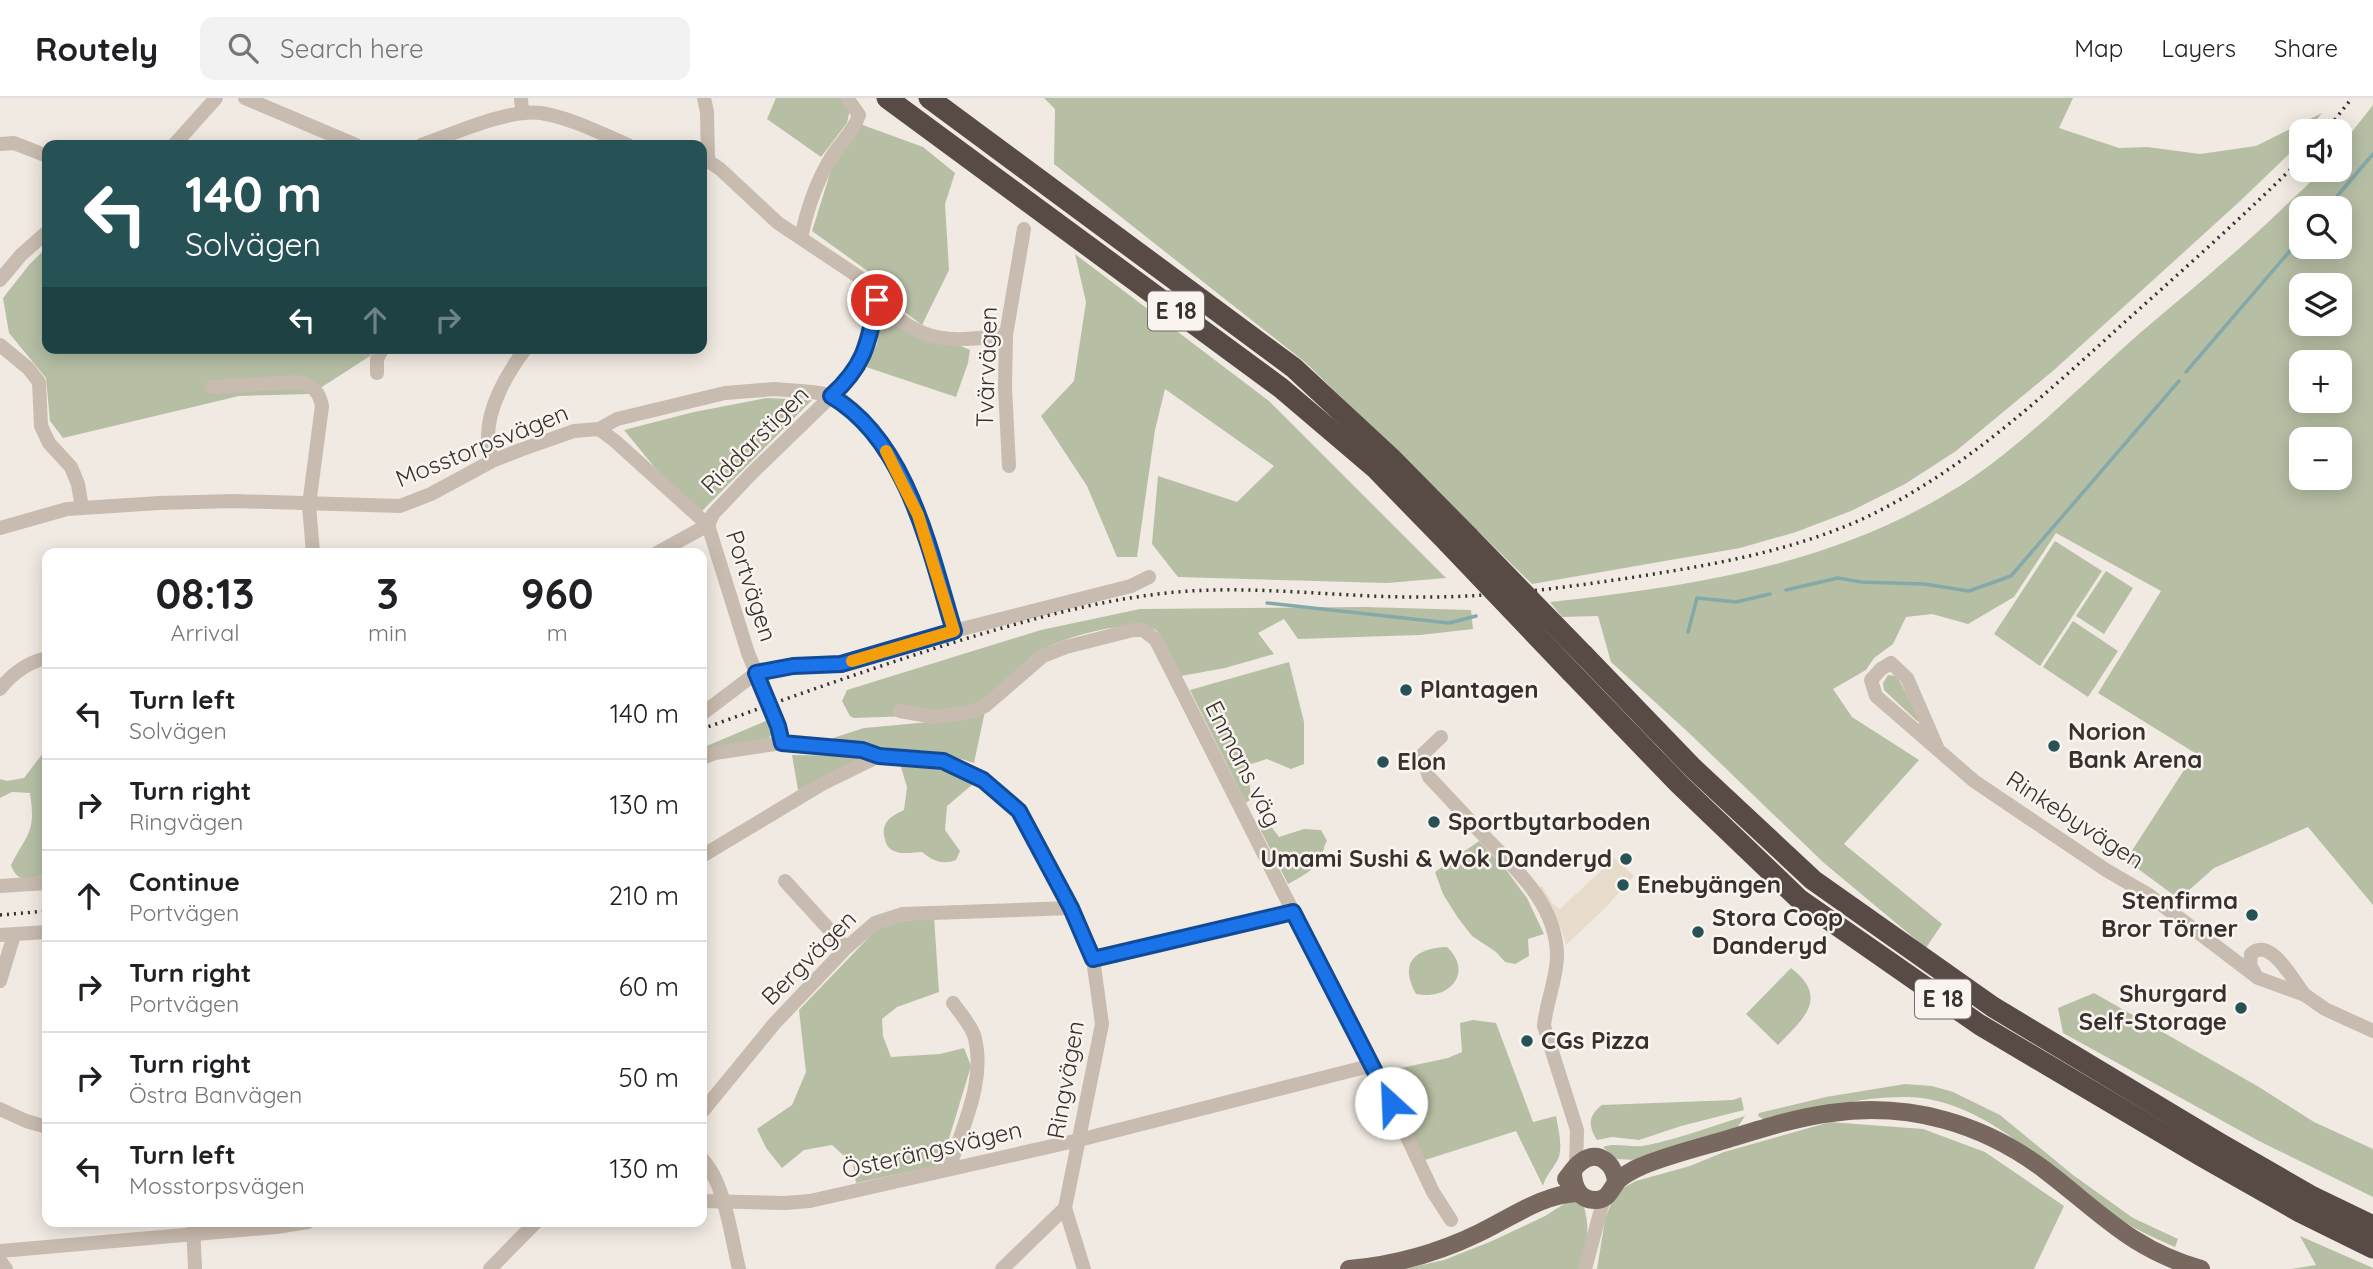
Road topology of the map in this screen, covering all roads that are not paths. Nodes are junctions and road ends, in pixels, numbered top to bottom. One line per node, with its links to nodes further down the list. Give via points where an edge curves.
1 (216, 98): 8 (street)
2 (245, 98): 9 (street)
3 (704, 98): 12 (street)
4 (847, 98): 18 (street, via 859,115 818,181)
5 (887, 98): 40 (highway, E 18, bridge, via 1281,388 1375,468)
6 (929, 98): 40 (highway, E 18, bridge, via 1294,368 1469,537)
7 (522, 105): 10 (street); 11 (street)
8 (178, 140)
9 (344, 140)
10 (434, 140)
11 (616, 140)
12 (706, 140)
13 (0, 144): 14 (street, via 14,143)
14 (42, 154)
15 (707, 160): 18 (street)
16 (1024, 229): 21 (street, Tvärvägen)
17 (42, 236): 19 (street)
18 (801, 238): 20 (street, via 865,281)
19 (0, 280)
20 (877, 300): 21 (street, via 926,336 948,340); 27 (street, Riddarstigen, via 861,363)
21 (1006, 335): 30 (street, Tvärvägen)
22 (0, 345): 32 (street, via 39,382 41,426 49,443 71,467)
23 (380, 354): 25 (street)
24 (521, 354): 29 (street, via 490,416)
25 (377, 373)
26 (212, 387): 31 (street, via 297,382 316,391 321,415)
27 (831, 396): 28 (street, Mosstorpsvägen, via 775,389 725,393 617,419); 33 (street, Riddarstigen, via 731,495); 38 (street, Mosstorpsvägen, via 848,405 869,428 904,483)
28 (599, 429): 29 (street, Mosstorpsvägen, via 575,430); 33 (street, Portvägen)
29 (492, 461): 31 (street, Mosstorpsvägen, via 400,506)
30 (1009, 466)
31 (309, 505): 32 (street, Mosstorpsvägen, via 234,501); 35 (street)
32 (82, 508): 34 (street, Mosstorpsvägen)
33 (708, 525): 36 (street, Riddarstigen); 41 (street, Portvägen)
34 (0, 528)
35 (313, 548)
36 (666, 548)
37 (1149, 577): 38 (street, via 1131,586)
38 (954, 631): 41 (street, via 841,664)
39 (42, 660): 42 (street, via 21,670)
40 (1577, 663): 81 (highway, E 18, via 1813,880 1993,1007 2230,1150); 85 (highway, E 18, via 1679,784 1799,899 1980,1025 2203,1157)
41 (756, 673): 43 (street); 46 (street, Portvägen)
42 (0, 689)
43 (707, 710)
44 (900, 711): 55 (street, Enmans väg, via 934,717 971,712 985,706 1043,656 1143,631 1156,640)
45 (1441, 737): 69 (street, via 1422,755 1429,777 1526,879 1554,929 1556,971 1544,1026)
46 (782, 743): 48 (street); 49 (street, via 862,750)
47 (1937, 747): 47 (street, Rinkebyvägen, via 1901,666 1891,663 1881,668 1871,680 1876,696); 61 (street, Rinkebyvägen, via 1974,781 2149,895)
48 (707, 756)
49 (879, 756): 50 (street, via 822,784); 54 (street, Ringvägen, via 943,761 983,780 1019,811)
50 (707, 853)
51 (785, 881): 58 (street)
52 (42, 883): 53 (street)
53 (0, 886)
54 (1071, 908): 58 (street, Bergvägen, via 903,914 875,923); 59 (street, Ringvägen)
55 (1293, 912): 59 (street); 65 (street, Enmans väg)
56 (42, 932): 57 (street)
57 (7, 935): 60 (street)
58 (846, 948): 66 (street, Bergvägen, via 774,1024)
59 (1093, 959): 70 (street, Ringvägen, via 1102,1024)
60 (2, 974)
61 (2258, 978): 62 (street, Rinkebyvägen); 62 (street, Rinkebyvägen, via 2249,959 2253,951 2266,948)
62 (2305, 995): 64 (street, Rinkebyvägen)
63 (953, 1003): 73 (street, via 973,1032 979,1059 976,1086)
64 (2373, 1031)
65 (1373, 1065): 70 (street, Österängsvägen); 80 (street, Enmans väg)
66 (707, 1106)
67 (0, 1109): 68 (street)
68 (42, 1126)
69 (1577, 1130): 72 (street); 74 (street)
70 (1079, 1140): 73 (street, Österängsvägen); 79 (street, Ringvägen)
71 (707, 1164): 78 (street)
72 (1608, 1168): 74 (main road, via 1583,1160); 75 (main road, via 1610,1193); 96 (main road, via 1639,1166 1830,1113 1916,1112 1992,1137 2044,1169 2141,1244)
73 (949, 1169): 78 (street, Österängsvägen, via 810,1200)
74 (1575, 1170): 75 (main road, via 1573,1180); 76 (main road)
75 (1591, 1197): 76 (main road); 95 (street, via 1595,1228)
76 (1546, 1199): 94 (main road, via 1426,1254)
77 (707, 1201): 78 (street, Österängsvägen)
78 (723, 1202): 91 (street)
79 (1065, 1208): 92 (street); 93 (street, Ringvägen)
80 (1451, 1220)
81 (2373, 1226)
82 (193, 1227): 83 (street); 86 (street); 89 (street)
83 (276, 1227)
84 (531, 1227): 90 (street)
85 (2373, 1248)
86 (0, 1251)
87 (0, 1261): 88 (street)
88 (6, 1269)
89 (195, 1269)
90 (490, 1269)
91 (739, 1269)
92 (1002, 1269)
93 (1084, 1269)
94 (1349, 1269)
95 (1585, 1269)
96 (2202, 1269)

